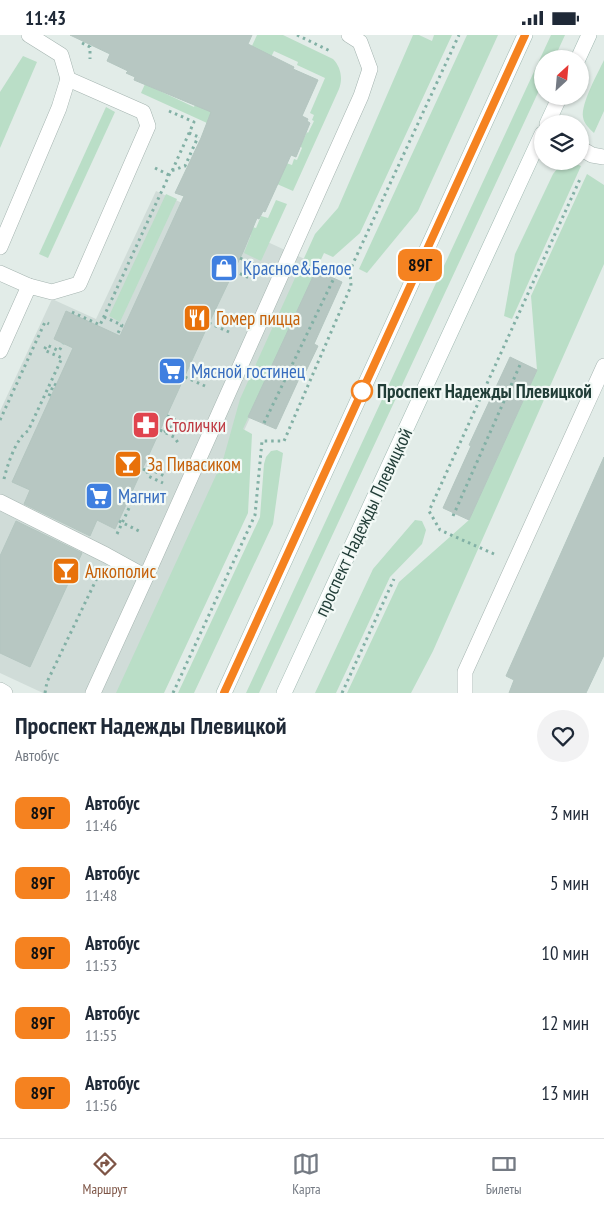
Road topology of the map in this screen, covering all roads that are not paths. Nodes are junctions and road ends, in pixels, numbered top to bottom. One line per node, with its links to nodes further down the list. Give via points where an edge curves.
1 (29, 35): 6 (main road, via 61,55)
2 (349, 35): 16 (main road, via 360,43 370,69 361,96)
3 (525, 35): 20 (main road)
4 (589, 35): 5 (main road)
5 (582, 50)
6 (68, 79): 10 (main road); 12 (main road, via 143,112 148,126 78,284 52,292)
7 (534, 150): 21 (main road, проспект Надежды Плевицкой)
8 (592, 153): 9 (main road)
9 (604, 165)
10 (0, 247)
11 (0, 273): 12 (main road)
12 (29, 286): 13 (main road)
13 (0, 351)
14 (604, 366): 22 (main road, via 465,672)
15 (0, 502): 16 (main road)
16 (146, 577): 19 (main road)
17 (0, 691): 18 (main road)
18 (5, 693)
19 (93, 693)
20 (224, 693)
21 (284, 693)
22 (465, 693)

